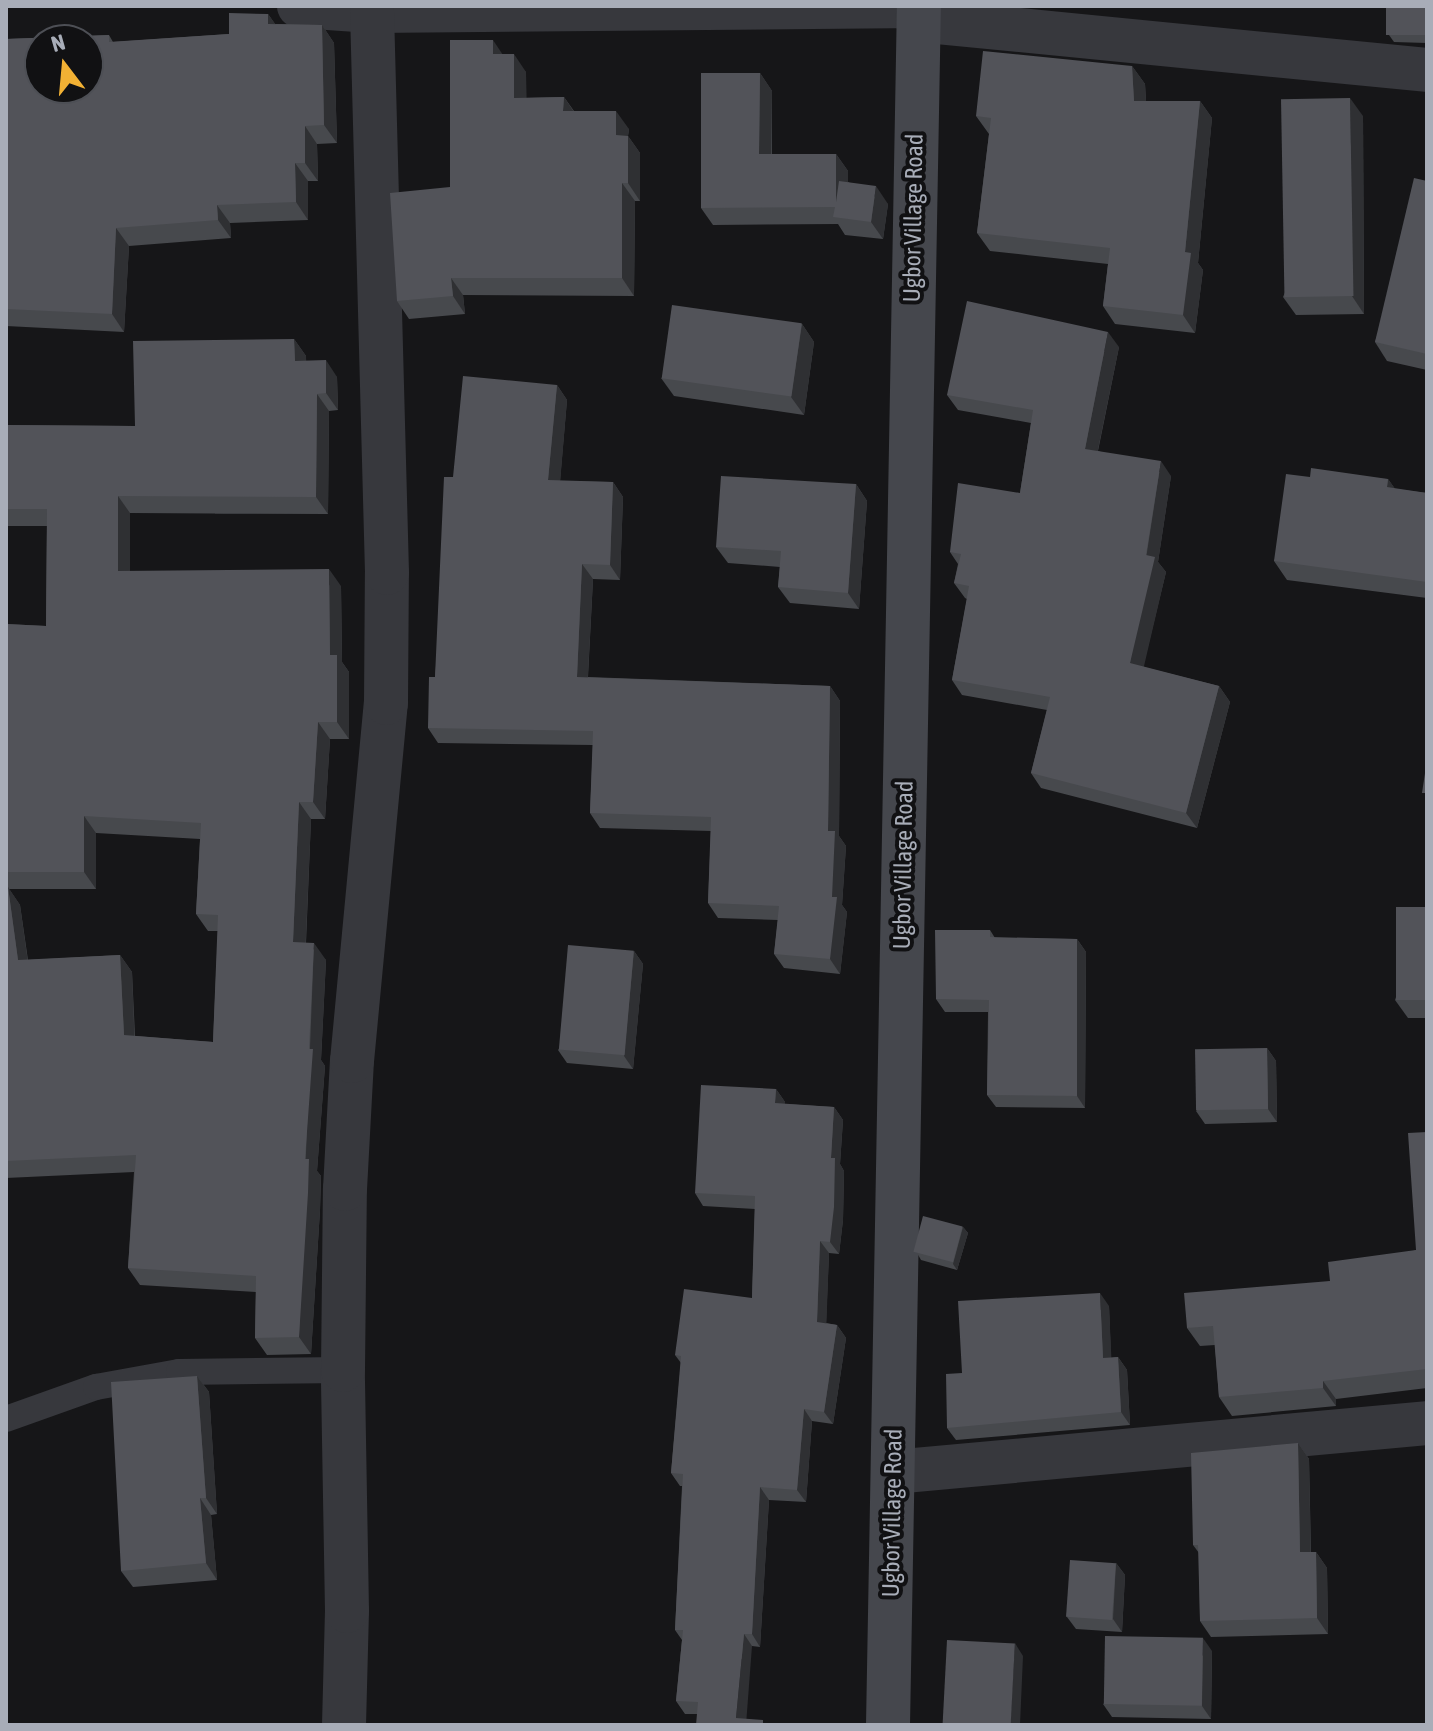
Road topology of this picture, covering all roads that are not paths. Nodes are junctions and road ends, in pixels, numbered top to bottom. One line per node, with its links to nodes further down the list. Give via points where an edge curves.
1 (299, 6): 2 (street)
2 (372, 11): 3 (street); 5 (street, via 386,703 352,1061)
3 (918, 11): 4 (street); 8 (street, Ugbor Village Road)
4 (1427, 70)
5 (343, 1370): 6 (lane, via 179,1372 96,1387); 9 (street)
6 (6, 1419)
7 (1427, 1423): 8 (street)
8 (893, 1472): 10 (street, Ugbor Village Road)
9 (344, 1725)
10 (888, 1725)

